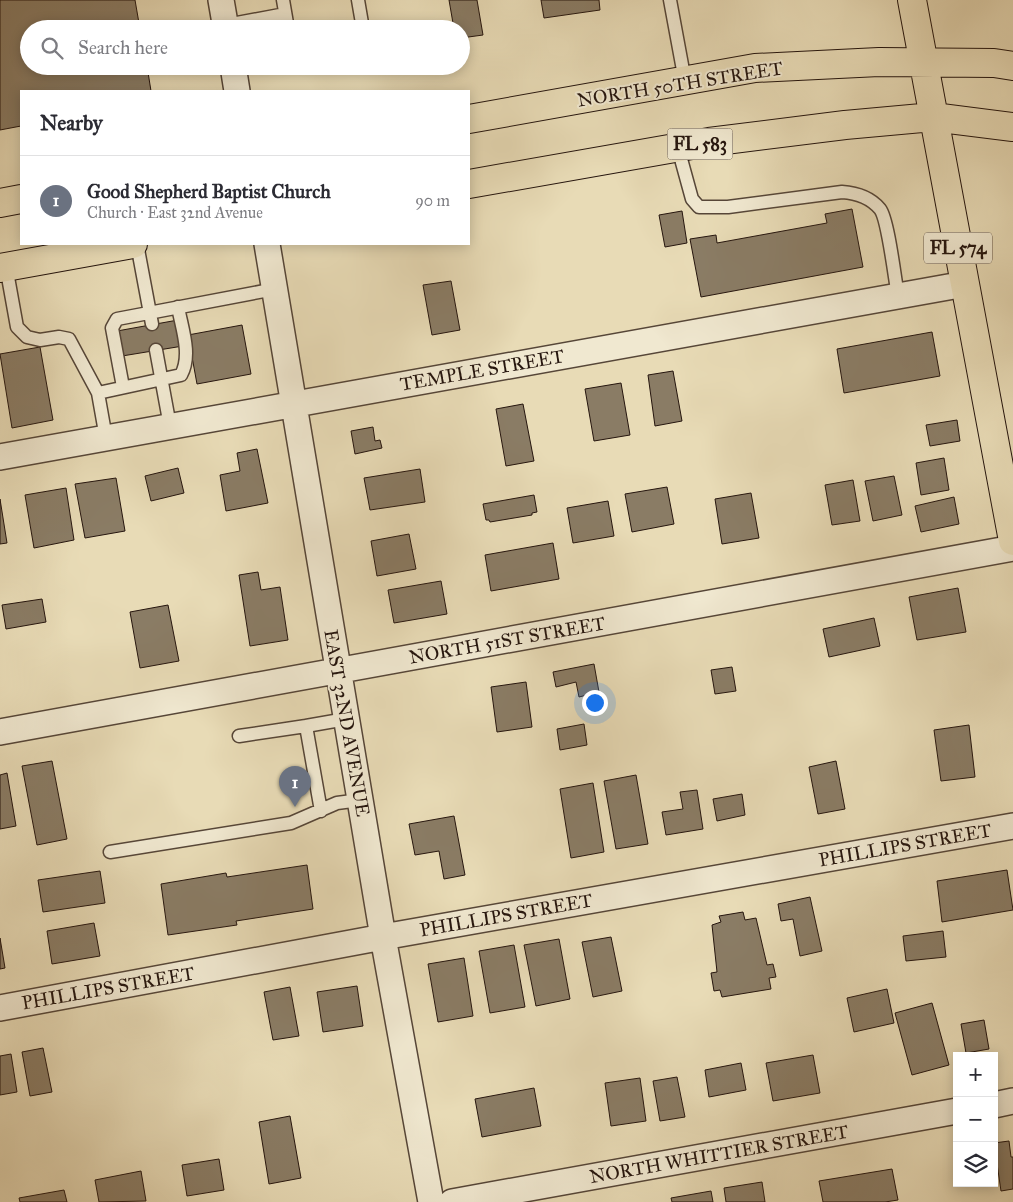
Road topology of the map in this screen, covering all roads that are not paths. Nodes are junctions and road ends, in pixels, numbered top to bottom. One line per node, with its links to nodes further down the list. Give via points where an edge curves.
1 (221, 0): 7 (street)
2 (283, 0): 6 (lane)
3 (358, 0): 10 (lane)
4 (670, 0): 14 (lane)
5 (912, 0): 11 (main road, FL 574)
6 (285, 14): 8 (lane); 9 (lane)
7 (225, 20)
8 (258, 20)
9 (286, 20)
10 (361, 20)
11 (923, 62): 12 (main road, NORTH 50TH STREET); 14 (main road, NORTH 50TH STREET, via 755,68); 16 (main road, FL 574)
12 (1013, 66)
13 (234, 75): 15 (street)
14 (685, 81): 17 (main road, NORTH 50TH STREET)
15 (237, 90)
16 (933, 117): 18 (main road, FL 583); 19 (main road, FL 583); 27 (main road, FL 574)
17 (470, 119)
18 (1013, 127)
19 (678, 148): 20 (main road, FL 583); 29 (lane, via 692,199 700,207 728,207 842,192 871,200 881,210)
20 (470, 184)
21 (20, 199): 22 (main road)
22 (0, 203)
23 (127, 245): 26 (main road)
24 (137, 245): 31 (lane)
25 (267, 245): 28 (street, EAST 32ND AVENUE)
26 (3, 267): 35 (lane, via 17,327 27,337 69,340)
27 (965, 284): 29 (street, TEMPLE STREET); 40 (main road, FL 574)
28 (274, 289): 30 (lane); 36 (street, EAST 32ND AVENUE)
29 (898, 296): 36 (street, TEMPLE STREET)
30 (178, 307): 31 (lane); 33 (lane, via 186,366 181,375)
31 (151, 318): 34 (lane, via 117,319 112,328)
32 (156, 350): 33 (lane)
33 (162, 379): 34 (lane); 37 (lane)
34 (123, 388): 35 (lane)
35 (98, 393): 38 (lane)
36 (293, 404): 37 (street, TEMPLE STREET); 42 (street, EAST 32ND AVENUE)
37 (170, 426): 38 (street, TEMPLE STREET)
38 (106, 438): 39 (street, TEMPLE STREET)
39 (0, 457)
40 (1013, 541)
41 (1013, 548): 42 (street, NORTH 51ST STREET)
42 (338, 671): 43 (street, EAST 32ND AVENUE); 45 (street, NORTH 51ST STREET)
43 (346, 719): 44 (lane); 47 (street, EAST 32ND AVENUE)
44 (306, 726): 46 (lane); 48 (lane)
45 (0, 732)
46 (239, 736)
47 (360, 800): 48 (lane, via 337,803); 51 (street, EAST 32ND AVENUE)
48 (321, 810): 50 (lane, via 292,823)
49 (1013, 826): 51 (street, PHILLIPS STREET)
50 (110, 852)
51 (383, 937): 52 (street, PHILLIPS STREET); 56 (street, EAST 32ND AVENUE)
52 (0, 1008)
53 (1013, 1101): 54 (street)
54 (998, 1104)
55 (953, 1112): 57 (street, NORTH WHITTIER STREET)
56 (431, 1202)
57 (452, 1202)

